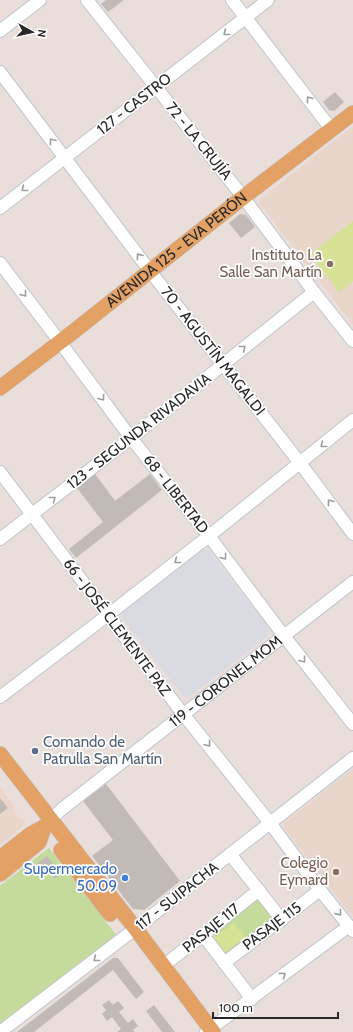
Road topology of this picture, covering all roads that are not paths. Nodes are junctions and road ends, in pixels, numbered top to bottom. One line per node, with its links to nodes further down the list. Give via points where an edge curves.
1 (40, 0): 6 (street)
2 (87, 0): 8 (street, 72 - LA CRUJÍA)
3 (232, 0): 5 (street)
4 (268, 0): 5 (street, 127 - CASTRO)
5 (246, 18): 8 (street, 127 - CASTRO, one-way to 8); 10 (street, one-way to 5)
6 (0, 31)
7 (0, 72): 11 (street, 70 - AGUSTÍN MAGALDI, one-way to 7)
8 (156, 88): 11 (street, 127 - CASTRO); 12 (street, 72 - LA CRUJÍA)
9 (353, 113): 10 (main road, AVENIDA 125 - EVA PERÓN)
10 (332, 130): 12 (main road, AVENIDA 125 - EVA PERÓN)
11 (64, 158): 13 (street, 127 - CASTRO, one-way to 13); 15 (street, 70 - AGUSTÍN MAGALDI, one-way to 11)
12 (243, 197): 15 (main road, AVENIDA 125 - EVA PERÓN); 16 (street, 72 - LA CRUJÍA)
13 (0, 208)
14 (0, 264): 18 (street, 68 - LIBERTAD, one-way to 18)
15 (150, 271): 18 (main road, AVENIDA 125 - EVA PERÓN); 19 (street, 70 - AGUSTÍN MAGALDI)
16 (314, 292): 17 (street, 72 - LA CRUJÍA); 19 (street, 123 - SEGUNDA RIVADAVIA, one-way to 16)
17 (353, 341)
18 (60, 342): 20 (main road, AVENIDA 125 - EVA PERÓN); 22 (street, 68 - LIBERTAD, one-way to 22)
19 (223, 365): 22 (street, 123 - SEGUNDA RIVADAVIA); 23 (street, 70 - AGUSTÍN MAGALDI)
20 (0, 388)
21 (353, 420): 23 (street, one-way to 23)
22 (131, 438): 25 (street, 123 - SEGUNDA RIVADAVIA, one-way to 22); 27 (street, 68 - LIBERTAD)
23 (300, 463): 26 (street, 70 - AGUSTÍN MAGALDI, one-way to 23); 27 (street)
24 (0, 472): 25 (street, 66 - JOSÉ CLEMENTE PAZ)
25 (32, 515): 28 (street, 123 - SEGUNDA RIVADAVIA); 30 (street, 66 - JOSÉ CLEMENTE PAZ)
26 (353, 534)
27 (209, 536): 30 (street, one-way to 30); 31 (street, 68 - LIBERTAD, one-way to 31)
28 (0, 539)
29 (353, 582): 31 (street, 119 - CORONEL MOM)
30 (108, 615): 32 (street); 33 (street, 66 - JOSÉ CLEMENTE PAZ)
31 (284, 636): 33 (street, 119 - CORONEL MOM); 34 (street, 68 - LIBERTAD, one-way to 34)
32 (0, 697)
33 (183, 714): 38 (street, 119 - CORONEL MOM); 39 (street, 66 - JOSÉ CLEMENTE PAZ, one-way to 39)
34 (353, 724)
35 (0, 754): 38 (main road)
36 (353, 758): 39 (street, 117 - SUIPACHA)
37 (0, 770): 38 (main road)
38 (47, 823): 41 (main road, 119 - CORONEL MOM); 42 (main road, 119 - CORONEL MOM, via 38,842); 47 (main road)
39 (270, 823): 40 (street, 117 - SUIPACHA); 44 (street, 66 - JOSÉ CLEMENTE PAZ)
40 (230, 854): 43 (street); 47 (street, 117 - SUIPACHA)
41 (0, 858)
42 (0, 874)
43 (259, 890): 45 (street); 48 (street, PASAJE 117)
44 (320, 890): 45 (street, PASAJE 115); 46 (street, 66 - JOSÉ CLEMENTE PAZ, one-way to 46)
45 (282, 920): 49 (street, PASAJE 115)
46 (351, 929): 51 (street, one-way to 46)
47 (131, 932): 50 (main road); 52 (main road); 53 (street, 117 - SUIPACHA, one-way to 53)
48 (203, 935): 49 (street); 50 (street, PASAJE 117)
49 (224, 963): 51 (street)
50 (163, 966): 52 (main road)
51 (252, 999): 52 (street)
52 (208, 1031)
53 (0, 1032)

